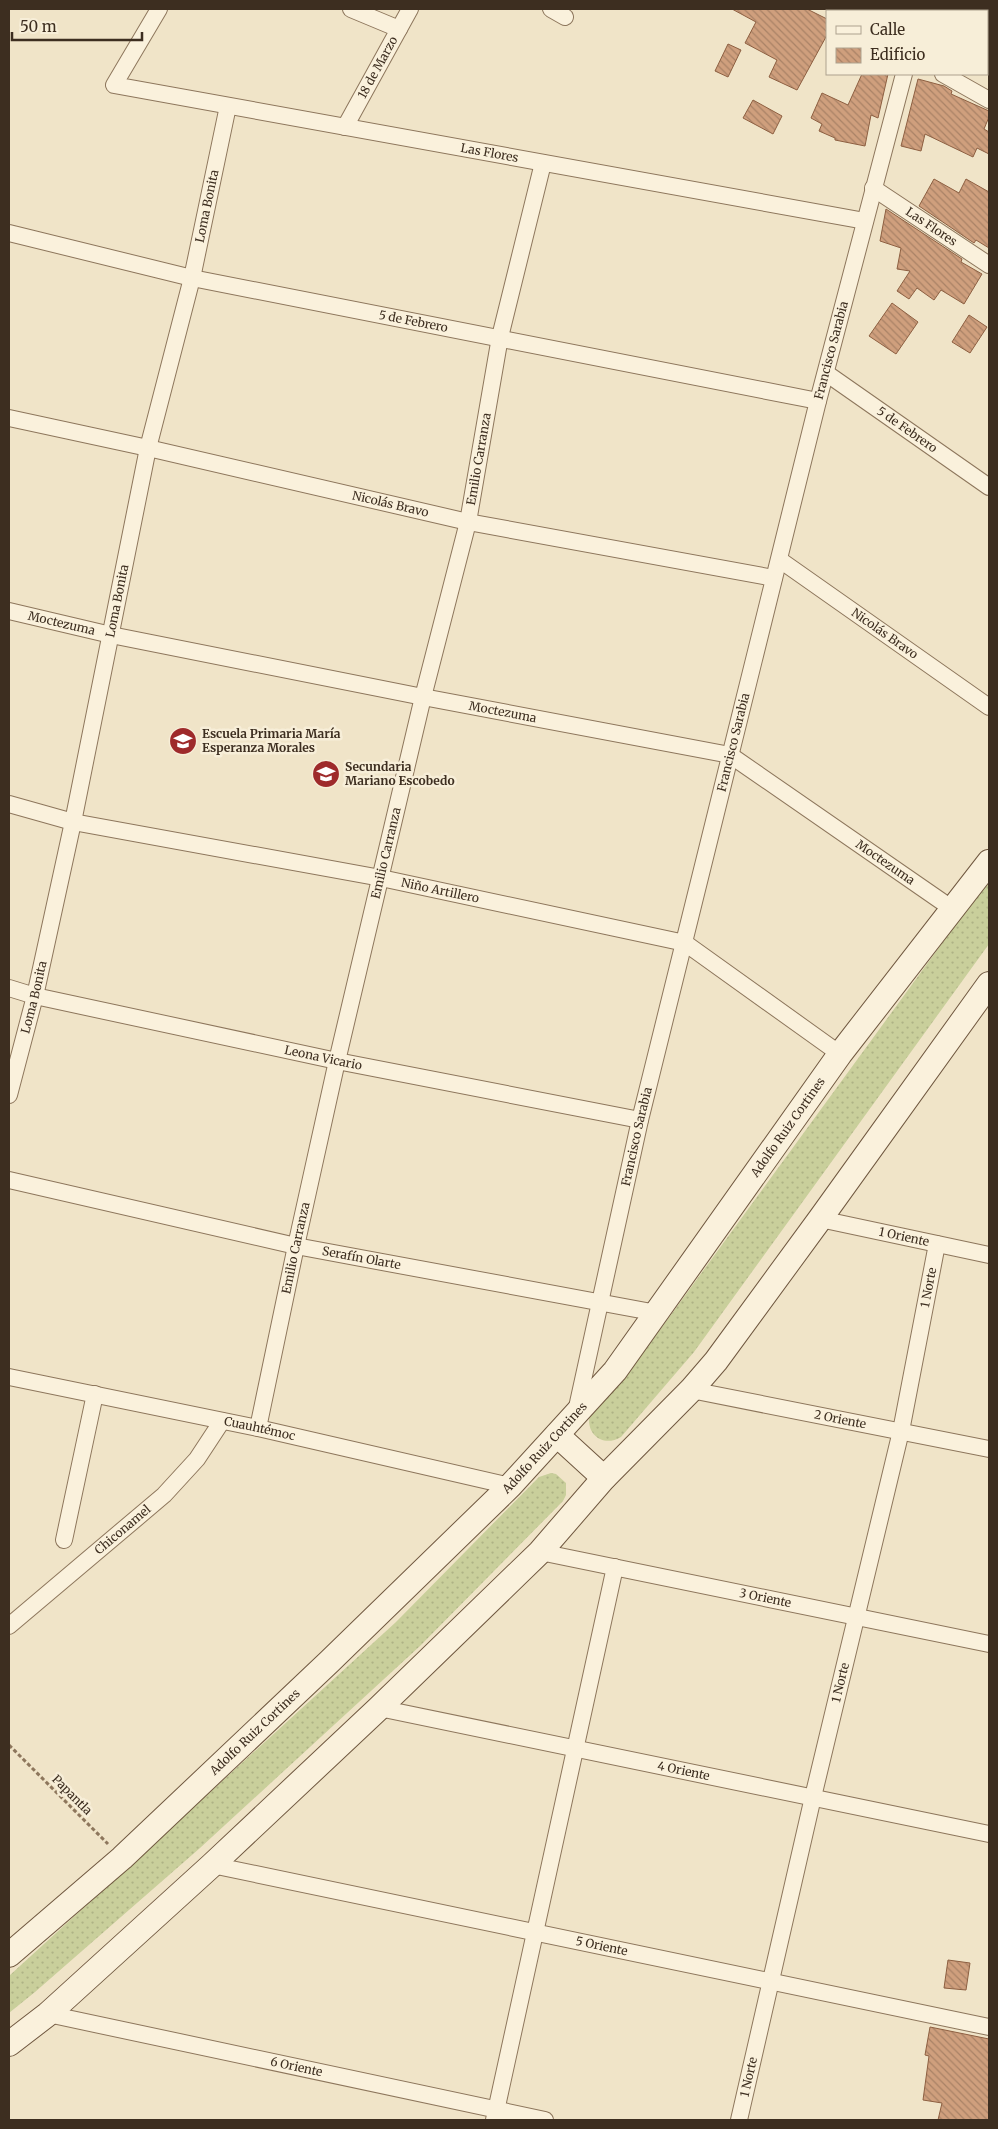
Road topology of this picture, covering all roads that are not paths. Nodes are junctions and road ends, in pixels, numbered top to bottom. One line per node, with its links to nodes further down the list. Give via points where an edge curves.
1 (159, 9): 8 (street, Las Flores, via 114,85)
2 (351, 9): 4 (street)
3 (410, 9): 4 (street, 18 de Marzo)
4 (399, 28): 9 (street, 18 de Marzo)
5 (904, 75): 11 (street, Francisco Sarabia)
6 (945, 75): 7 (street)
7 (989, 100)
8 (228, 106): 9 (street, Las Flores); 15 (street, Loma Bonita)
9 (345, 127): 10 (street, Las Flores)
10 (543, 163): 12 (street, Las Flores); 16 (street, Emilio Carranza)
11 (874, 188): 12 (street, Francisco Sarabia); 14 (street, Las Flores)
12 (865, 222): 17 (street, Francisco Sarabia)
13 (9, 233): 15 (street, 5 de Febrero)
14 (989, 265)
15 (192, 278): 16 (street, 5 de Febrero); 20 (street, Loma Bonita)
16 (500, 337): 18 (street, 5 de Febrero); 22 (street, Emilio Carranza)
17 (826, 373): 18 (street, Francisco Sarabia); 21 (street, 5 de Febrero)
18 (818, 401): 23 (street, Francisco Sarabia)
19 (9, 418): 20 (street, Nicolás Bravo)
20 (148, 448): 22 (street, Nicolás Bravo); 26 (street, Loma Bonita)
21 (989, 487)
22 (468, 522): 24 (street, Nicolás Bravo); 27 (street, Emilio Carranza)
23 (780, 560): 24 (street, Francisco Sarabia); 28 (street, Nicolás Bravo)
24 (774, 578): 29 (street, Francisco Sarabia)
25 (9, 611): 26 (street, Moctezuma)
26 (111, 635): 27 (street, Moctezuma); 31 (street, Loma Bonita)
27 (423, 698): 29 (street, Moctezuma); 33 (street, Emilio Carranza)
28 (989, 707)
29 (730, 755): 34 (street, Moctezuma); 35 (street, Francisco Sarabia)
30 (9, 804): 31 (street, Niño Artillero)
31 (73, 822): 33 (street, Niño Artillero); 38 (street, Loma Bonita)
32 (989, 862): 34 (main road, Adolfo Ruiz Cortines)
33 (381, 878): 35 (street, Niño Artillero); 40 (street, Emilio Carranza)
34 (954, 910): 39 (main road, Adolfo Ruiz Cortines)
35 (685, 943): 39 (street, Niño Artillero); 42 (street, Francisco Sarabia)
36 (989, 984): 44 (main road)
37 (9, 988): 38 (street, Leona Vicario)
38 (35, 996): 40 (street, Leona Vicario); 41 (street, Loma Bonita)
39 (840, 1054): 49 (main road, Adolfo Ruiz Cortines)
40 (338, 1061): 42 (street, Leona Vicario); 46 (street, Emilio Carranza)
41 (9, 1095)
42 (640, 1120): 48 (street, Francisco Sarabia)
43 (9, 1180): 46 (street, Serafín Olarte)
44 (820, 1219): 45 (street, 1 Oriente); 51 (main road)
45 (937, 1244): 47 (street, 1 Oriente); 56 (street, 1 Norte)
46 (296, 1246): 48 (street, Serafín Olarte); 55 (street, Emilio Carranza)
47 (989, 1255)
48 (601, 1302): 49 (street, Serafín Olarte); 53 (street, Francisco Sarabia)
49 (657, 1313): 53 (main road, Adolfo Ruiz Cortines, via 616,1370)
50 (9, 1376): 52 (street, Cuauhtémoc)
51 (691, 1390): 56 (street, 2 Oriente); 59 (main road)
52 (95, 1394): 54 (street, Cuauhtémoc); 61 (street)
53 (575, 1416): 57 (main road, Adolfo Ruiz Cortines)
54 (222, 1421): 55 (street, Cuauhtémoc); 65 (street, Chiconamel, via 197,1459 164,1495)
55 (258, 1428): 60 (street, Cuauhtémoc)
56 (901, 1431): 58 (street, 2 Oriente); 64 (street, 1 Norte)
57 (557, 1435): 59 (main road); 60 (main road, Adolfo Ruiz Cortines)
58 (989, 1449)
59 (604, 1478): 62 (main road)
60 (510, 1486): 73 (main road, Adolfo Ruiz Cortines, via 122,1858)
61 (64, 1540)
62 (540, 1552): 63 (street, 3 Oriente); 67 (main road)
63 (615, 1567): 64 (street, 3 Oriente); 68 (street)
64 (856, 1617): 66 (street, 3 Oriente); 69 (street, 1 Norte)
65 (9, 1626)
66 (989, 1644)
67 (379, 1708): 68 (street, 4 Oriente); 71 (main road)
68 (575, 1748): 69 (street, 4 Oriente); 72 (street)
69 (813, 1797): 70 (street, 4 Oriente); 74 (street, 1 Norte)
70 (989, 1834)
71 (212, 1865): 72 (street, 5 Oriente); 75 (main road)
72 (535, 1932): 74 (street, 5 Oriente); 78 (street)
73 (9, 1955)
74 (771, 1981): 76 (street, 5 Oriente); 80 (street, 1 Norte)
75 (48, 2014): 77 (main road); 78 (street, 6 Oriente)
76 (989, 2027)
77 (9, 2044)
78 (495, 2115): 79 (street, 6 Oriente)
79 (545, 2120)
80 (739, 2120)

